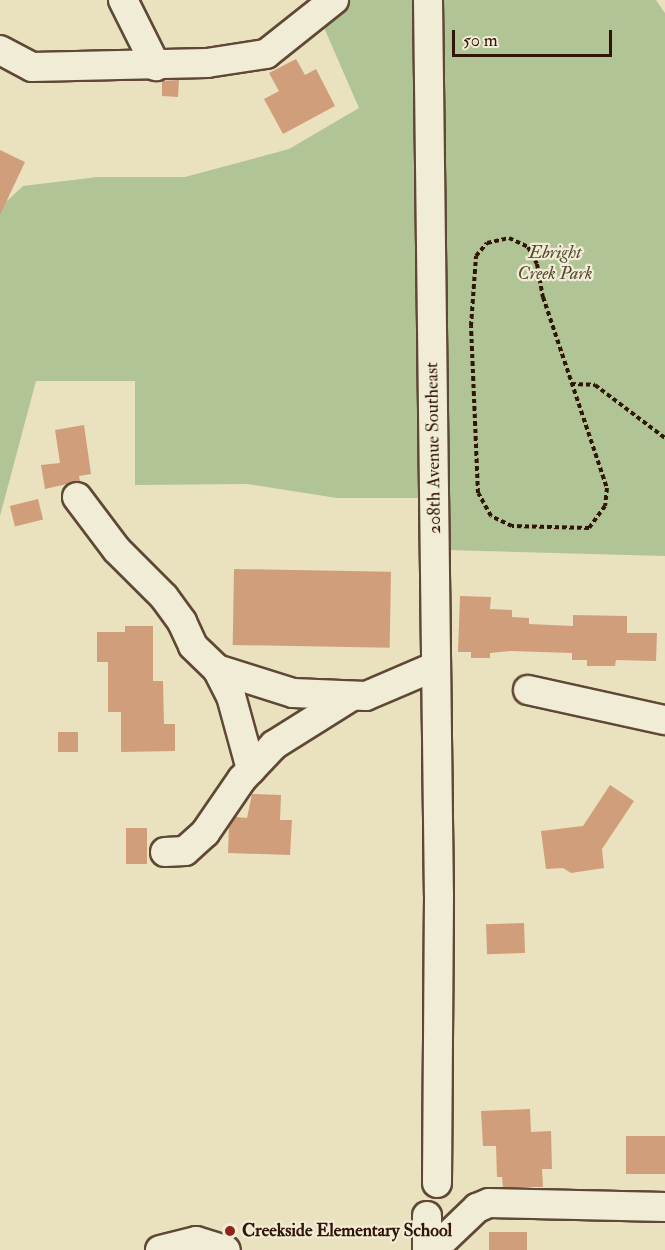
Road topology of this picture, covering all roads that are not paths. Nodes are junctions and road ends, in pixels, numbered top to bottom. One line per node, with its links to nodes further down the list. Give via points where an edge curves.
1 (123, 0): 5 (street)
2 (334, 0): 5 (street, via 266,54)
3 (428, 0): 7 (street, 208th Avenue Southeast)
4 (2, 57): 5 (street, via 32,67)
5 (156, 66)
6 (77, 496): 8 (street, via 117,550 164,597 193,646)
7 (436, 666): 10 (street, via 366,696); 14 (street, 208th Avenue Southeast)
8 (217, 669): 10 (street, via 293,693); 12 (street, via 231,696)
9 (528, 690): 11 (street)
10 (352, 696): 12 (street, via 274,745)
11 (665, 720)
12 (251, 769): 13 (street, via 205,833 185,851)
13 (165, 852)
14 (437, 1183)
15 (665, 1207): 20 (street, via 489,1203 477,1208)
16 (427, 1216): 19 (street)
17 (160, 1250): 18 (street, via 196,1241)
18 (226, 1250)
19 (427, 1250)
20 (433, 1250)

